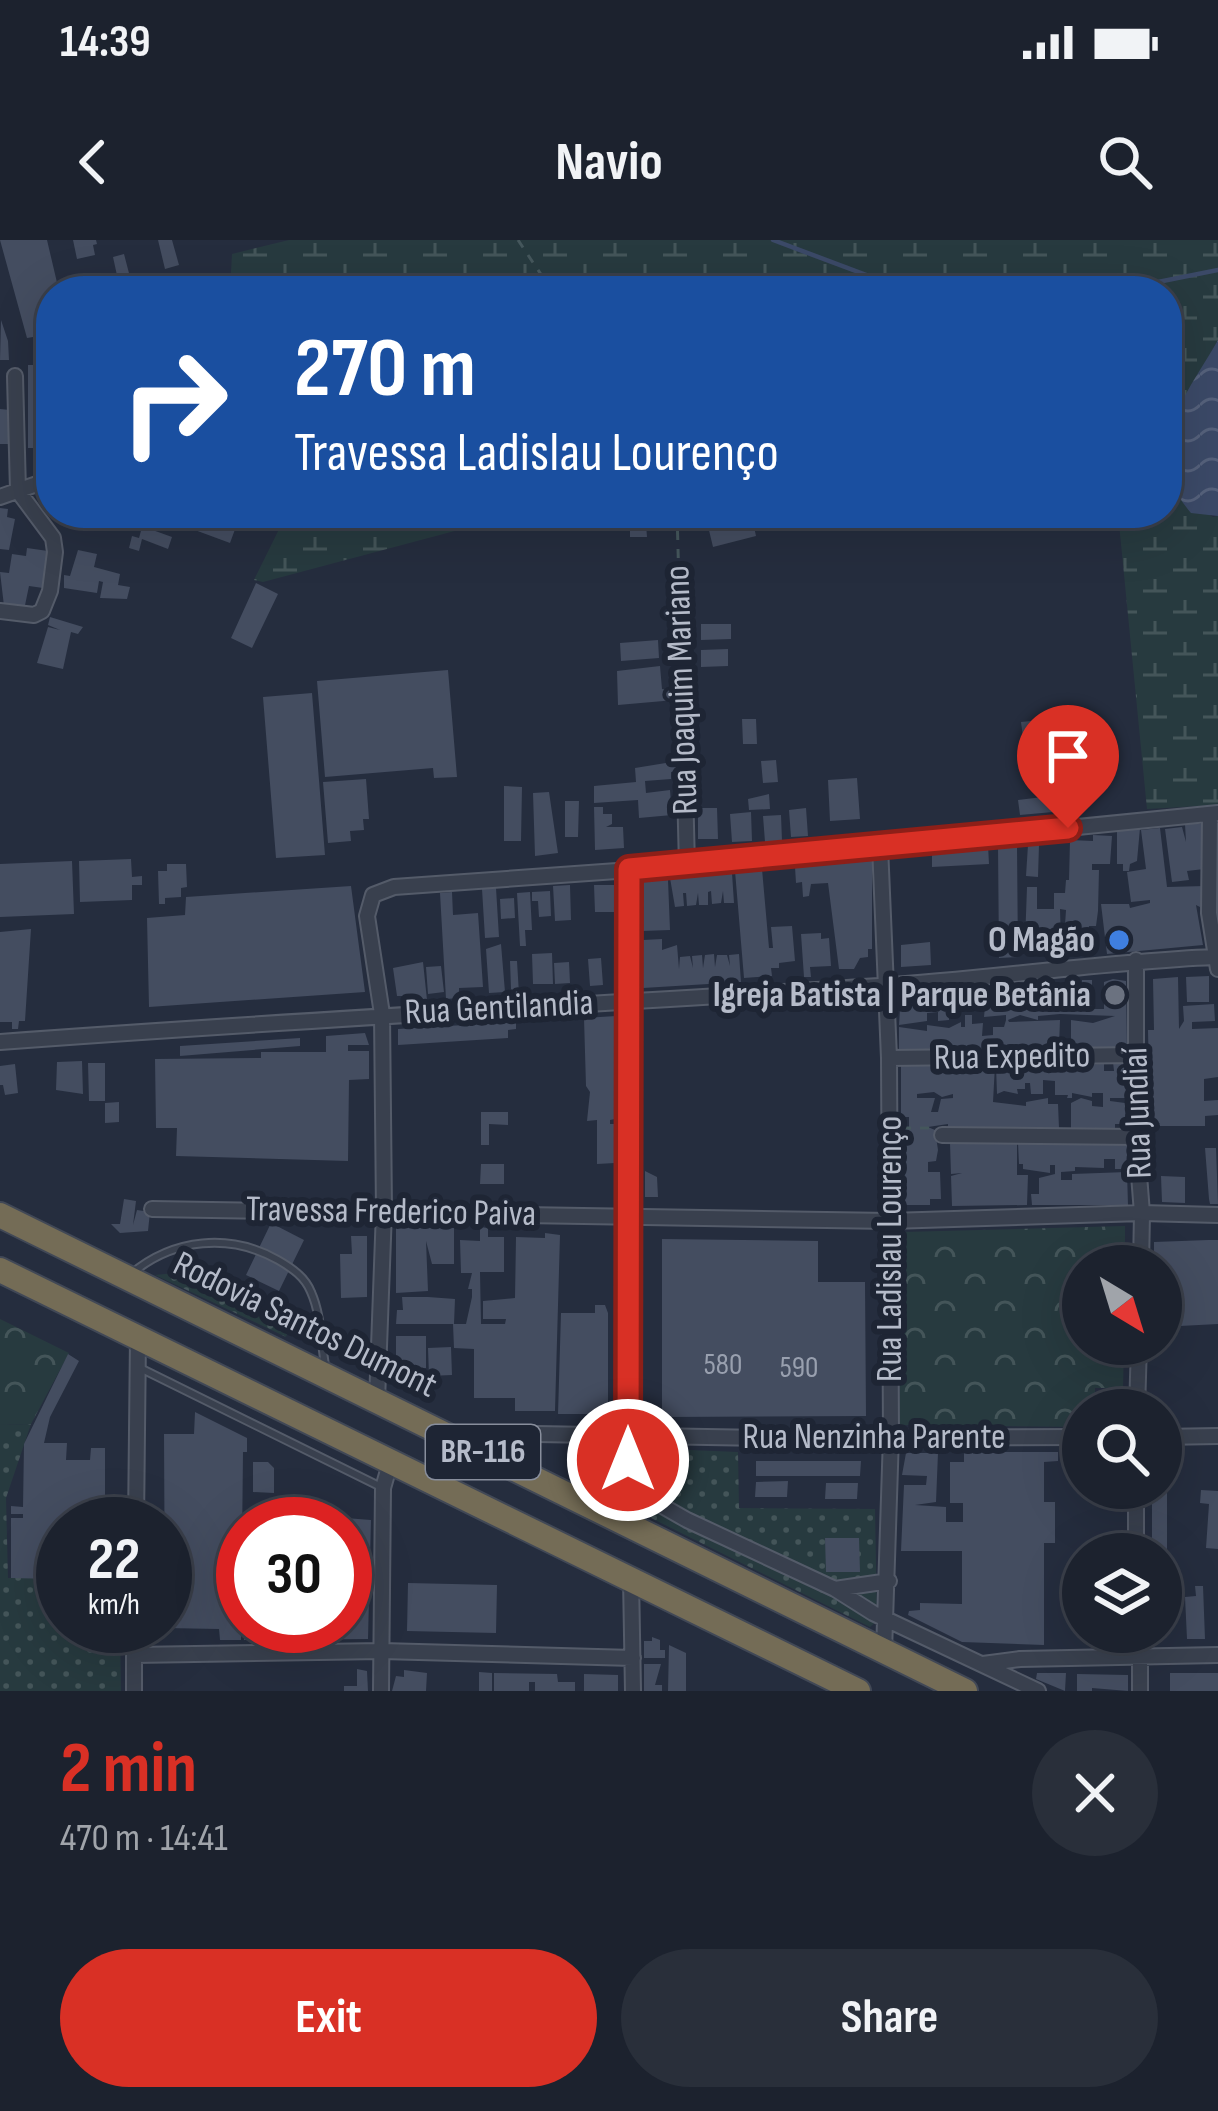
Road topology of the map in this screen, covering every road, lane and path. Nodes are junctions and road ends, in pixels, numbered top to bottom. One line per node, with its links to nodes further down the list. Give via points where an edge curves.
1 (518, 240): 2 (path)
2 (542, 276)
3 (16, 376): 5 (street)
4 (36, 484): 5 (street)
5 (17, 491): 6 (street); 7 (street)
6 (0, 496)
7 (36, 517)
8 (45, 528): 10 (street, via 52,538 46,607 34,615)
9 (677, 528): 11 (path, Rua Joaquim Mariano)
10 (0, 611)
11 (683, 706): 14 (street, Rua Joaquim Mariano)
12 (1214, 814): 13 (street); 16 (street)
13 (880, 846): 14 (street); 19 (street, Rua Ladislau Lourenço)
14 (687, 866): 15 (street)
15 (629, 869): 20 (street); 21 (street, via 380,890 368,902 367,931)
16 (1214, 913): 18 (street)
17 (1136, 960): 18 (street, Rua Gentilandia); 19 (street, Rua Gentilandia); 23 (street, Rua Jundiaí)
18 (1216, 963)
19 (885, 986): 20 (street, Rua Gentilandia); 24 (street, Rua Ladislau Lourenço)
20 (630, 1000): 21 (street, Rua Gentilandia); 33 (street)
21 (382, 1014): 22 (street, Rua Gentilandia); 29 (street)
22 (0, 1042)
23 (1136, 1055): 24 (street, Rua Expedito); 27 (street, Rua Jundiaí)
24 (889, 1058): 25 (street, Rua Ladislau Lourenço)
25 (888, 1128): 26 (path); 34 (street, Rua Ladislau Lourenço)
26 (940, 1131): 27 (street)
27 (1136, 1137): 30 (street, Rua Jundiaí)
28 (152, 1209): 29 (street, Travessa Frederico Paiva)
29 (384, 1211): 33 (street, Travessa Frederico Paiva); 41 (street)
30 (1142, 1213): 32 (street, Travessa Frederico Paiva); 34 (street, Travessa Frederico Paiva); 35 (street, Rua Jundiaí)
31 (0, 1215): 37 (highway, Rodovia Santos Dumont / BR-116)
32 (1218, 1216)
33 (629, 1217): 34 (street, Travessa Frederico Paiva); 42 (street)
34 (890, 1221): 44 (street, Rua Ladislau Lourenço)
35 (1141, 1245)
36 (0, 1270): 38 (highway, BR-116)
37 (127, 1277): 40 (highway, Rodovia Santos Dumont / BR-116); 40 (lane, via 185,1244 256,1247 311,1290)
38 (138, 1336): 39 (street); 48 (highway, BR-116)
39 (140, 1368): 50 (lane); 51 (street)
40 (326, 1375): 41 (highway, Rodovia Santos Dumont / BR-116)
41 (377, 1400): 43 (highway, Rodovia Santos Dumont / BR-116)
42 (628, 1433): 43 (street, Rua Nenzinha Parente); 44 (street, Rua Nenzinha Parente); 49 (street)
43 (449, 1436): 52 (highway, Rodovia Santos Dumont / BR-116)
44 (891, 1436): 46 (street, Rua Nenzinha Parente); 54 (street, Rua Ladislau Lourenço)
45 (1218, 1436): 47 (street)
46 (1062, 1437)
47 (1182, 1437)
48 (391, 1460): 50 (street); 53 (highway, BR-116)
49 (629, 1487): 52 (street); 55 (street)
50 (383, 1488): 57 (street)
51 (137, 1497)
52 (629, 1522): 58 (highway, Rodovia Santos Dumont / BR-116)
53 (631, 1578): 62 (street); 68 (highway, BR-116)
54 (889, 1581): 55 (street); 56 (street, Rua Ladislau Lourenço)
55 (836, 1589): 56 (street)
56 (888, 1620): 58 (street, Rua Ladislau Lourenço); 64 (street)
57 (382, 1651): 60 (street); 62 (street); 66 (street)
58 (884, 1652): 69 (highway, Rodovia Santos Dumont / BR-116)
59 (1140, 1653): 63 (street)
60 (134, 1655): 65 (street)
61 (1218, 1655): 63 (street)
62 (633, 1658): 67 (street)
63 (1140, 1658): 64 (street); 71 (street)
64 (983, 1664): 70 (street)
65 (134, 1691)
66 (381, 1691)
67 (633, 1691)
68 (858, 1691)
69 (965, 1691)
70 (1038, 1691)
71 (1140, 1691)

